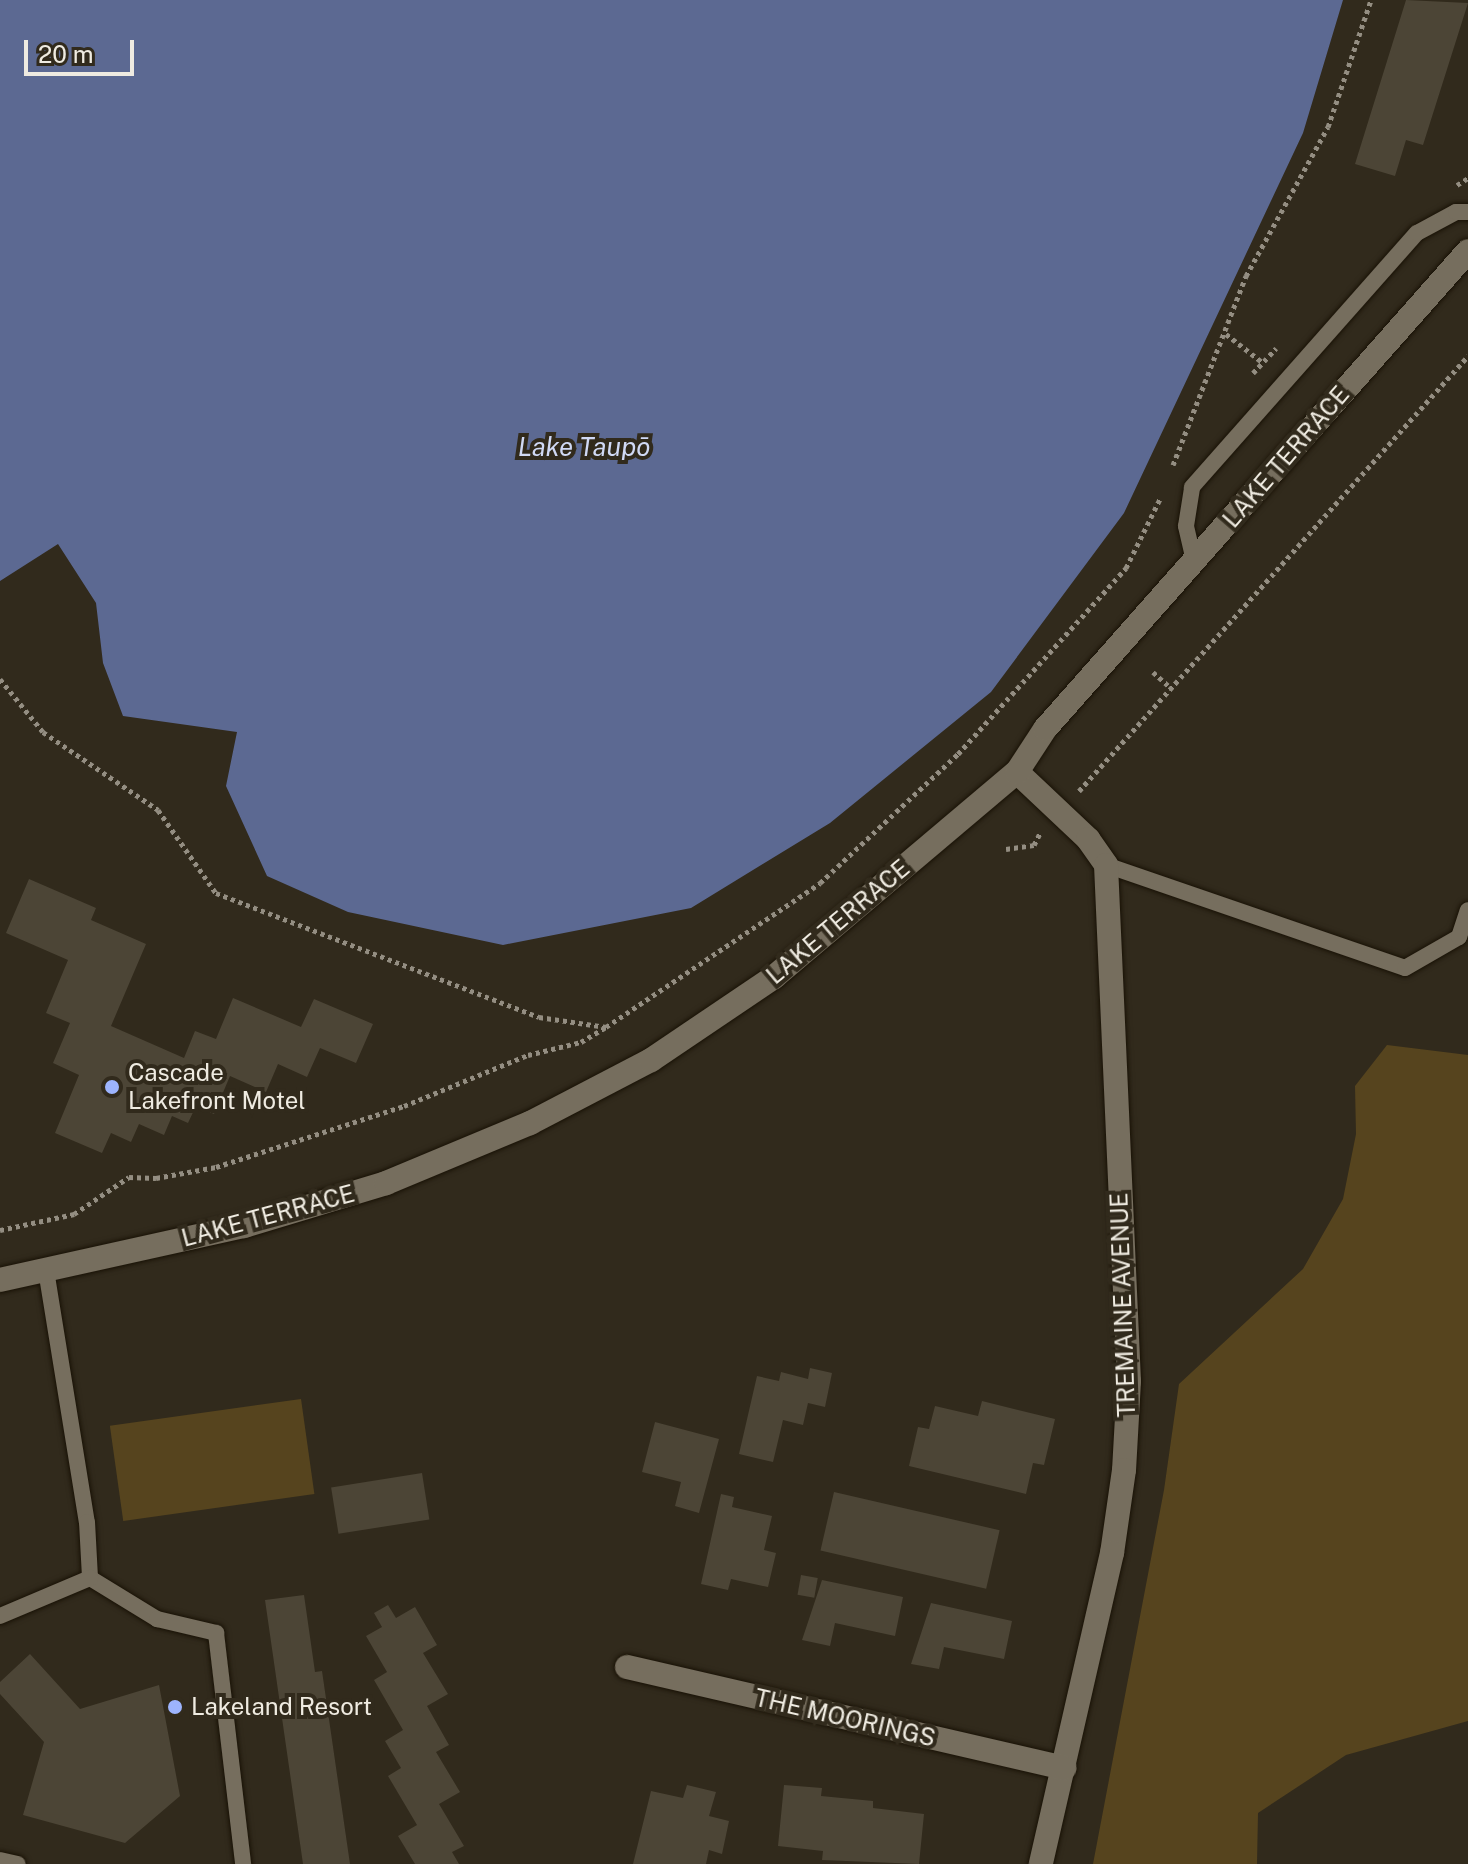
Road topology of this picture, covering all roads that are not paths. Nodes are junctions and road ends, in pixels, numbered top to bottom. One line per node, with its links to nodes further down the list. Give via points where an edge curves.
1 (1468, 212): 3 (lane, via 1456,212 1417,233 1192,487 1186,526)
2 (1468, 251): 3 (main road, LAKE TERRACE)
3 (1194, 561): 4 (main road, LAKE TERRACE, via 1045,729)
4 (1017, 772): 5 (main road, via 1060,811); 7 (main road, LAKE TERRACE, via 774,977 651,1060 530,1123 386,1183 244,1226)
5 (1106, 865): 6 (lane, via 1405,968 1459,937); 12 (main road, TREMAINE AVENUE, via 1129,1381 1112,1553)
6 (1468, 910)
7 (46, 1270): 8 (main road, LAKE TERRACE); 9 (lane, via 87,1522)
8 (0, 1280)
9 (90, 1578): 10 (lane); 15 (lane, via 157,1619 216,1633)
10 (0, 1616)
11 (627, 1667): 12 (main road, THE MOORINGS)
12 (1064, 1768): 16 (main road, TREMAINE AVENUE)
13 (0, 1860): 14 (lane)
14 (18, 1864)
15 (243, 1864)
16 (1041, 1864)

